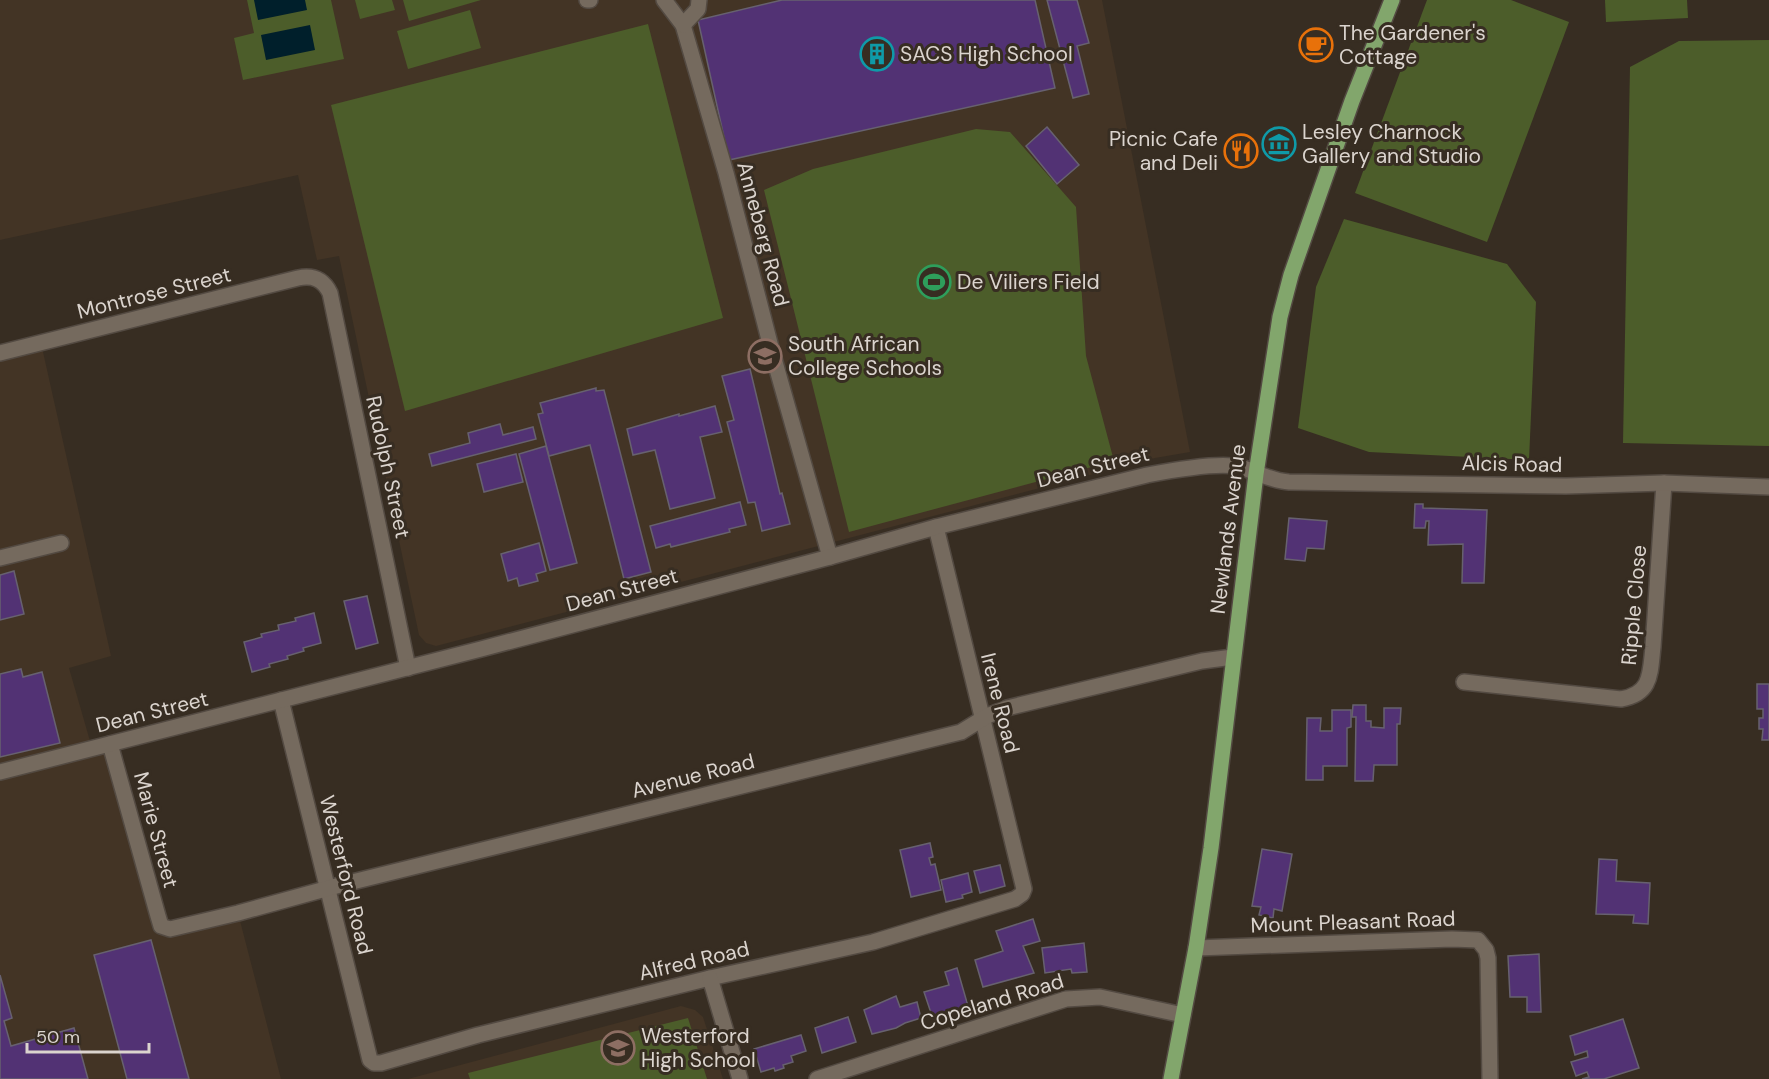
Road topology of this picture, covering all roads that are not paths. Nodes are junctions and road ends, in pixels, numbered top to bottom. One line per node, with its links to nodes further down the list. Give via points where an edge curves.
1 (664, 0): 4 (street, Anneberg Road)
2 (699, 0): 4 (street, via 698,9)
3 (1392, 0): 7 (main road, Newlands Avenue, via 1291,275 1275,344)
4 (683, 25): 12 (street, Anneberg Road)
5 (318, 279): 6 (street, Montrose Street, via 306,276); 15 (street, Rudolph Street, via 330,293)
6 (0, 353)
7 (1256, 474): 8 (street, Alcis Road, via 1289,482 1566,486); 10 (street, Dean Street, via 1232,466 1160,472); 14 (main road, Newlands Avenue)
8 (1664, 483): 9 (street, Alcis Road); 16 (street, Ripple Close, via 1653,647 1650,673 1642,690 1634,697 1621,699)
9 (1769, 487)
10 (936, 527): 12 (street, Dean Street); 18 (street, Irene Road)
11 (61, 543): 13 (street)
12 (830, 557): 15 (street, Dean Street)
13 (0, 558)
14 (1233, 657): 18 (street, Avenue Road, via 1063,694 1007,708); 24 (main road, Newlands Avenue)
15 (408, 668): 17 (street, Dean Street)
16 (1464, 682)
17 (281, 700): 19 (street, Dean Street); 21 (street, Westerford Road)
18 (981, 720): 21 (street, Avenue Road, via 961,732); 22 (street, Irene Road)
19 (110, 744): 20 (street, Dean Street); 23 (street, Marie Street)
20 (0, 772)
21 (327, 889): 23 (street, Avenue Road, via 178,928); 27 (street, Westerford Road)
22 (1024, 889): 25 (street, Alfred Road, via 1015,899 873,942)
23 (161, 926)
24 (1196, 948): 26 (main road, Newlands Avenue); 33 (street, Mount Pleasant Road, via 1478,940 1488,958)
25 (710, 978): 27 (street, Alfred Road, via 381,1063); 29 (street)
26 (1183, 1015): 28 (main road, Newlands Avenue); 30 (street, Copeland Road, via 1100,997 1066,999)
27 (370, 1060)
28 (1175, 1060): 31 (main road, Newlands Avenue); 32 (main road)
29 (741, 1079)
30 (817, 1079)
31 (1171, 1079)
32 (1176, 1079)
33 (1490, 1079)

